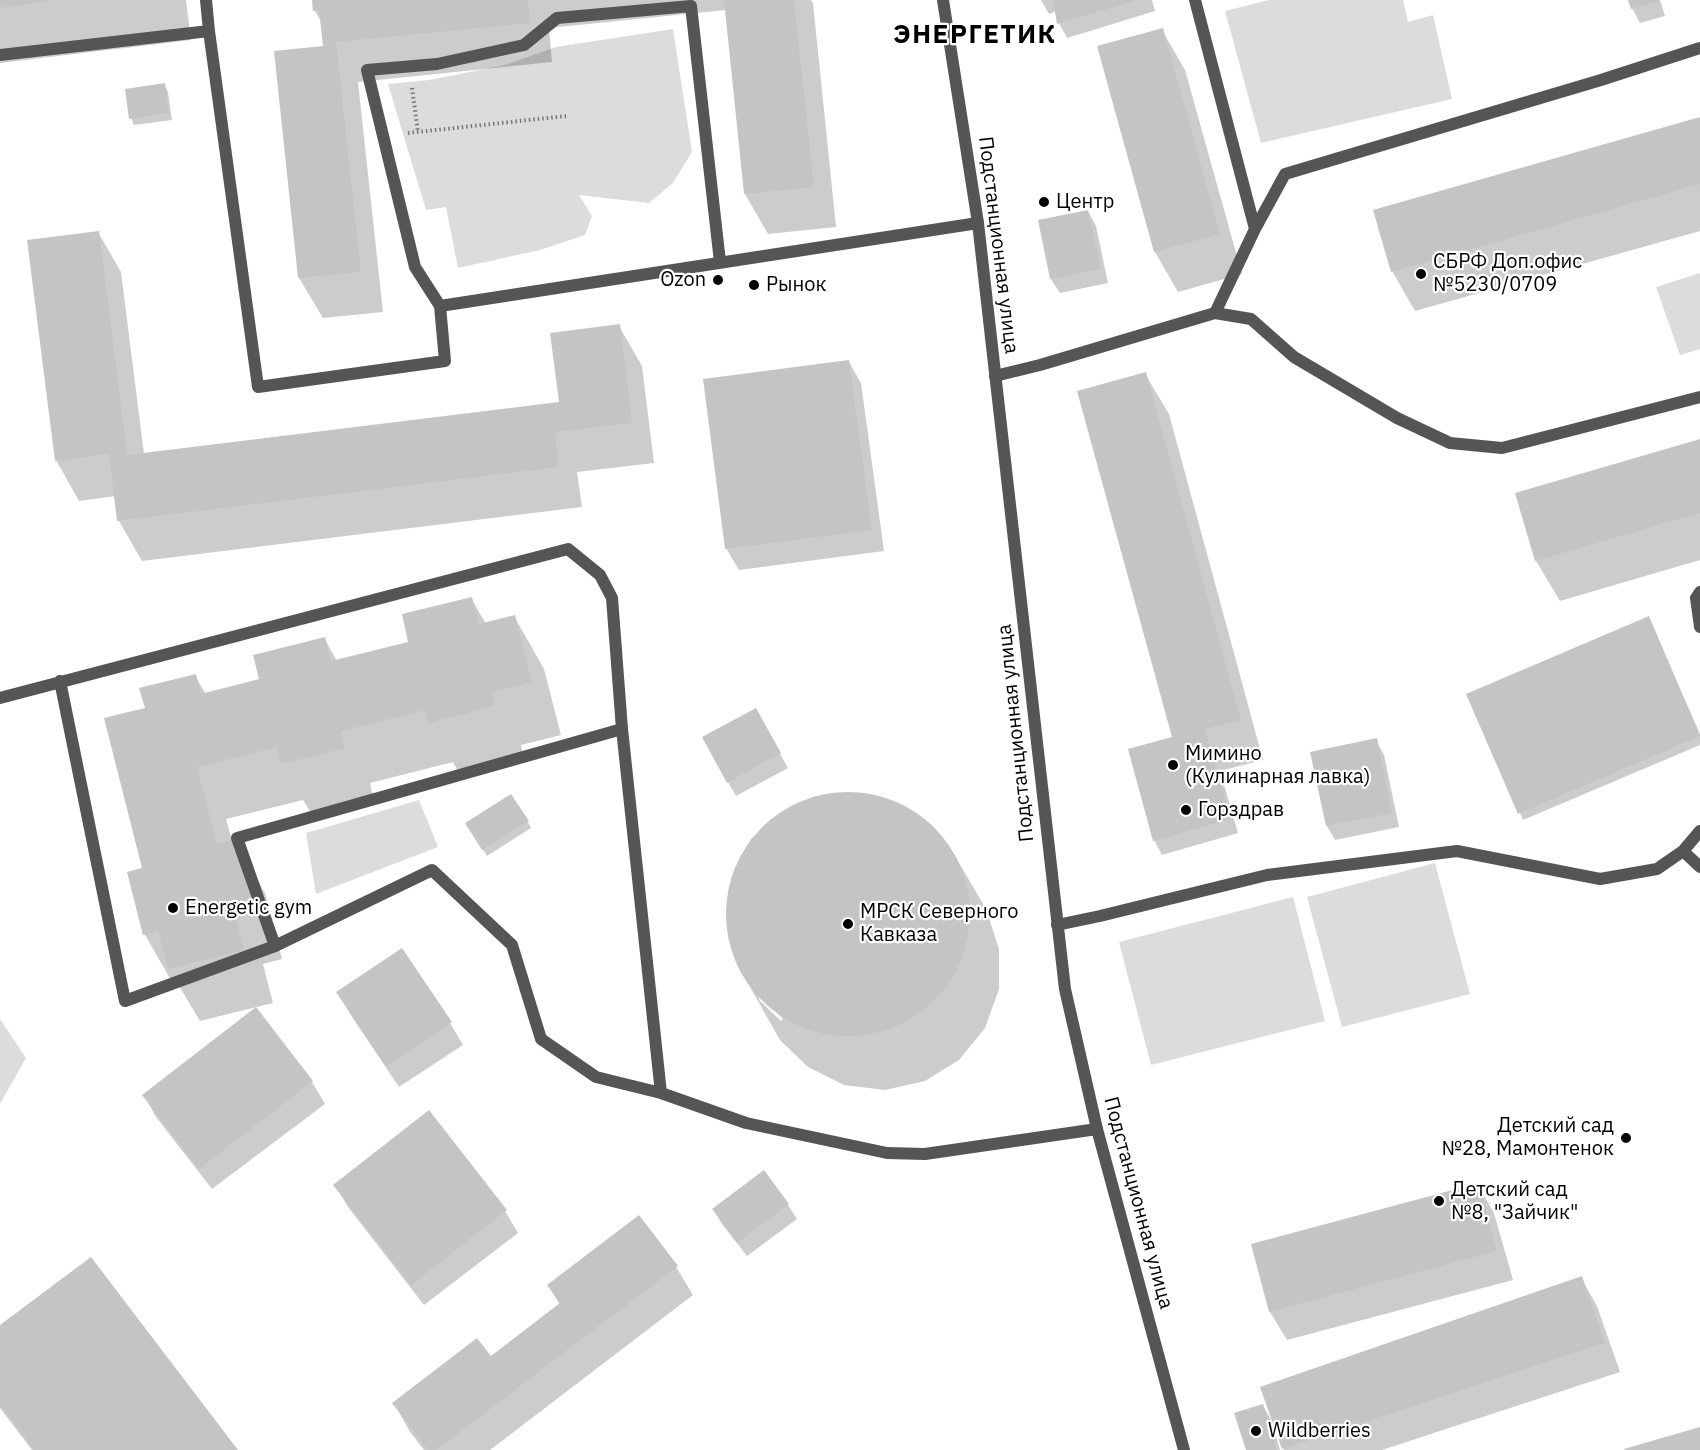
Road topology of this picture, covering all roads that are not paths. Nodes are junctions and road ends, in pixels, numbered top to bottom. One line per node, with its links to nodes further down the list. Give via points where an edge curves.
1 (206, 0): 4 (street)
2 (943, 0): 7 (street, Подстанционная улица)
3 (1195, 0): 8 (street)
4 (208, 31): 6 (street); 10 (street, via 258,387 445,361)
5 (1700, 48): 8 (street, via 1285,174)
6 (0, 56)
7 (978, 223): 9 (street); 12 (street, Подстанционная улица)
8 (1255, 230): 11 (street)
9 (720, 262): 10 (street); 10 (street, via 691,6 557,18 524,45 437,64 367,70 415,267)
10 (440, 306)
11 (1215, 313): 12 (street); 13 (street, via 1251,319 1294,357 1396,418 1450,443 1502,448)
12 (995, 376): 22 (street, Подстанционная улица)
13 (1700, 397)
14 (1700, 592): 15 (street, via 1696,598)
15 (1700, 627)
16 (60, 681): 17 (street); 18 (street, via 568,549 600,575 612,598); 23 (street, via 125,1001)
17 (0, 698)
18 (622, 729): 23 (street, via 237,838); 24 (street)
19 (1700, 831): 20 (street)
20 (1683, 851): 21 (street); 22 (street, via 1657,869 1600,879 1457,851 1267,875)
21 (1700, 867)
22 (1057, 925): 25 (street, Подстанционная улица, via 1065,989)
23 (275, 946): 24 (street, via 432,870 512,945 541,1039 596,1077)
24 (662, 1092): 25 (street, via 746,1123 887,1153 925,1154)
25 (1097, 1129): 26 (street, Подстанционная улица)
26 (1184, 1450)

